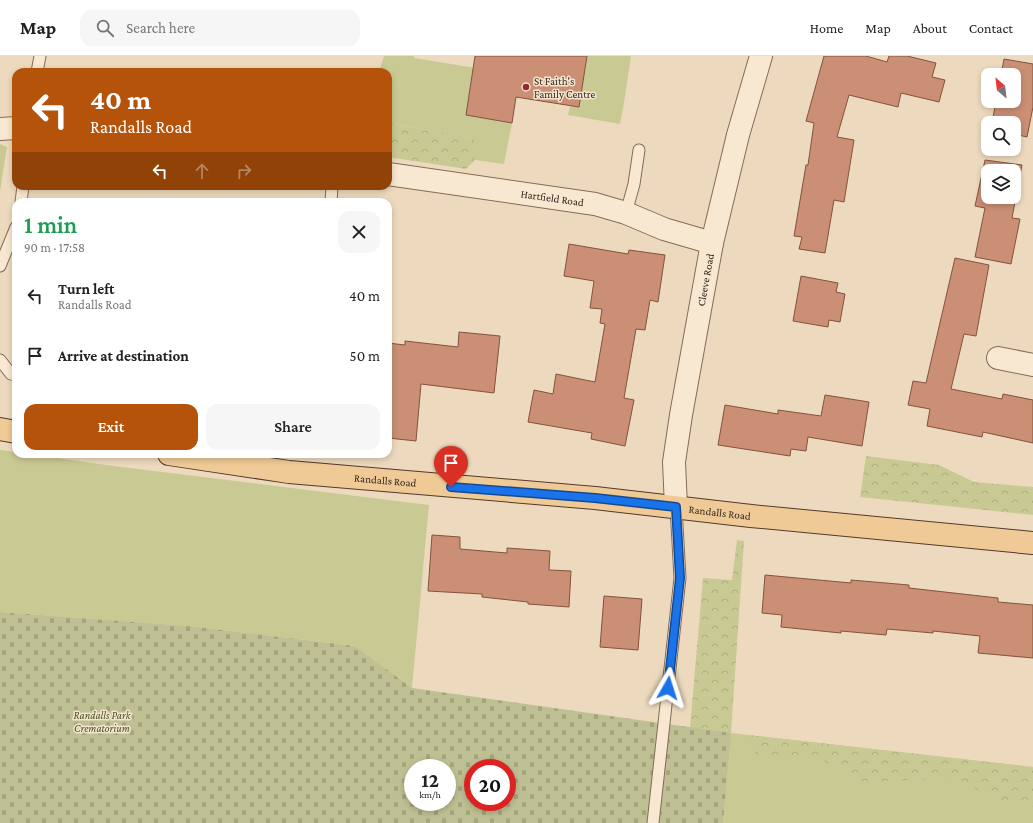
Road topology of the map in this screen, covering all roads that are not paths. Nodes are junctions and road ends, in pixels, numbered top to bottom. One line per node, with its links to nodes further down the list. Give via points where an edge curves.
1 (40, 56): 3 (lane)
2 (761, 56): 10 (street, Cleeve Road, via 738,135)
3 (38, 68)
4 (12, 128): 5 (street)
5 (0, 129)
6 (639, 150): 8 (lane)
7 (392, 175): 8 (street, Hartfield Road, via 595,204)
8 (626, 213): 10 (street, Hartfield Road, via 664,229)
9 (12, 237): 11 (lane)
10 (712, 243): 19 (street, Cleeve Road, via 675,456)
11 (0, 266)
12 (998, 358): 14 (street)
13 (0, 360): 15 (lane)
14 (1033, 365)
15 (12, 374)
16 (0, 429): 17 (main road)
17 (12, 431)
18 (196, 458): 19 (main road, Randalls Road, via 289,472)
19 (676, 507): 20 (main road, Randalls Road); 21 (lane, via 680,578)
20 (1033, 543)
21 (653, 823)

